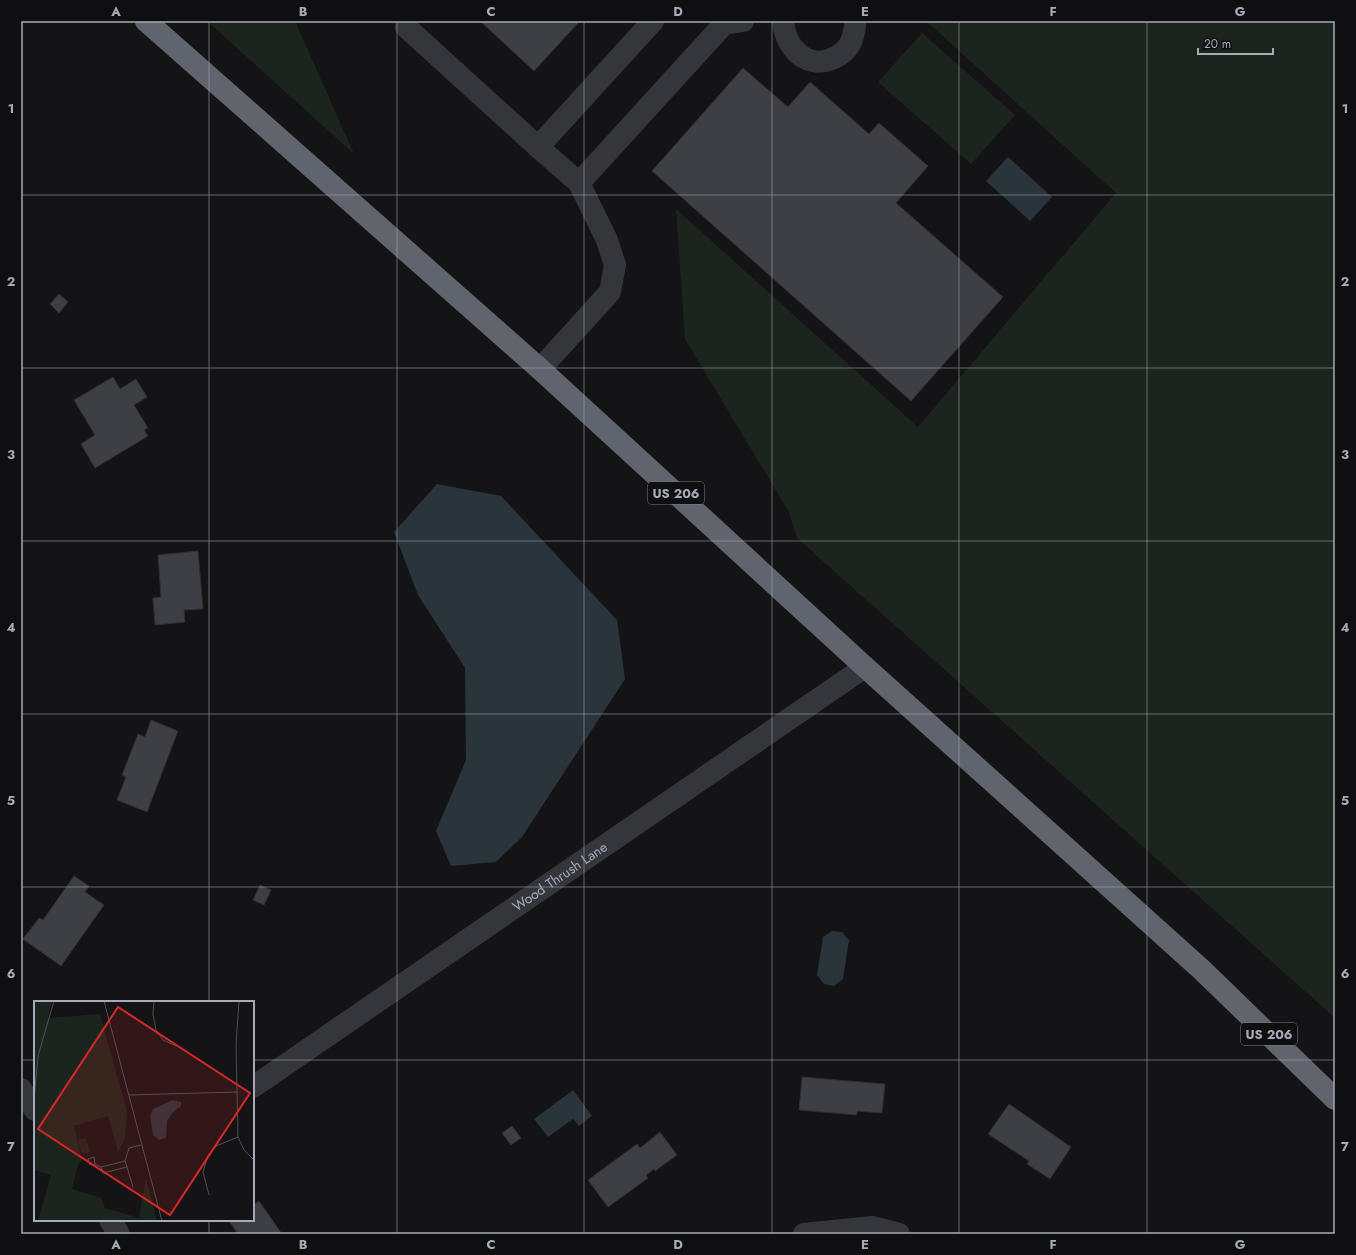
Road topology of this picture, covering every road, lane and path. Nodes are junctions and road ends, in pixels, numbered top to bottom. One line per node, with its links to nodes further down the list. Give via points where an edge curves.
1 (146, 21): 9 (highway, US 206)
2 (654, 21): 7 (street)
3 (779, 21): 4 (street, via 789,44 808,61 820,63 842,54 851,42)
4 (855, 21)
5 (730, 22): 8 (street)
6 (406, 27): 7 (street)
7 (538, 147): 8 (street)
8 (579, 183): 9 (street, via 607,240 615,265 610,292)
9 (540, 369): 10 (highway, US 206)
10 (866, 667): 11 (street, Wood Thrush Lane); 13 (highway, US 206, via 1202,970)
11 (254, 1086)
12 (21, 1089): 14 (street)
13 (1335, 1098)
14 (34, 1108)
15 (111, 1221): 16 (street)
16 (119, 1234)
17 (804, 1234): 18 (street, via 872,1228)
18 (899, 1234)

